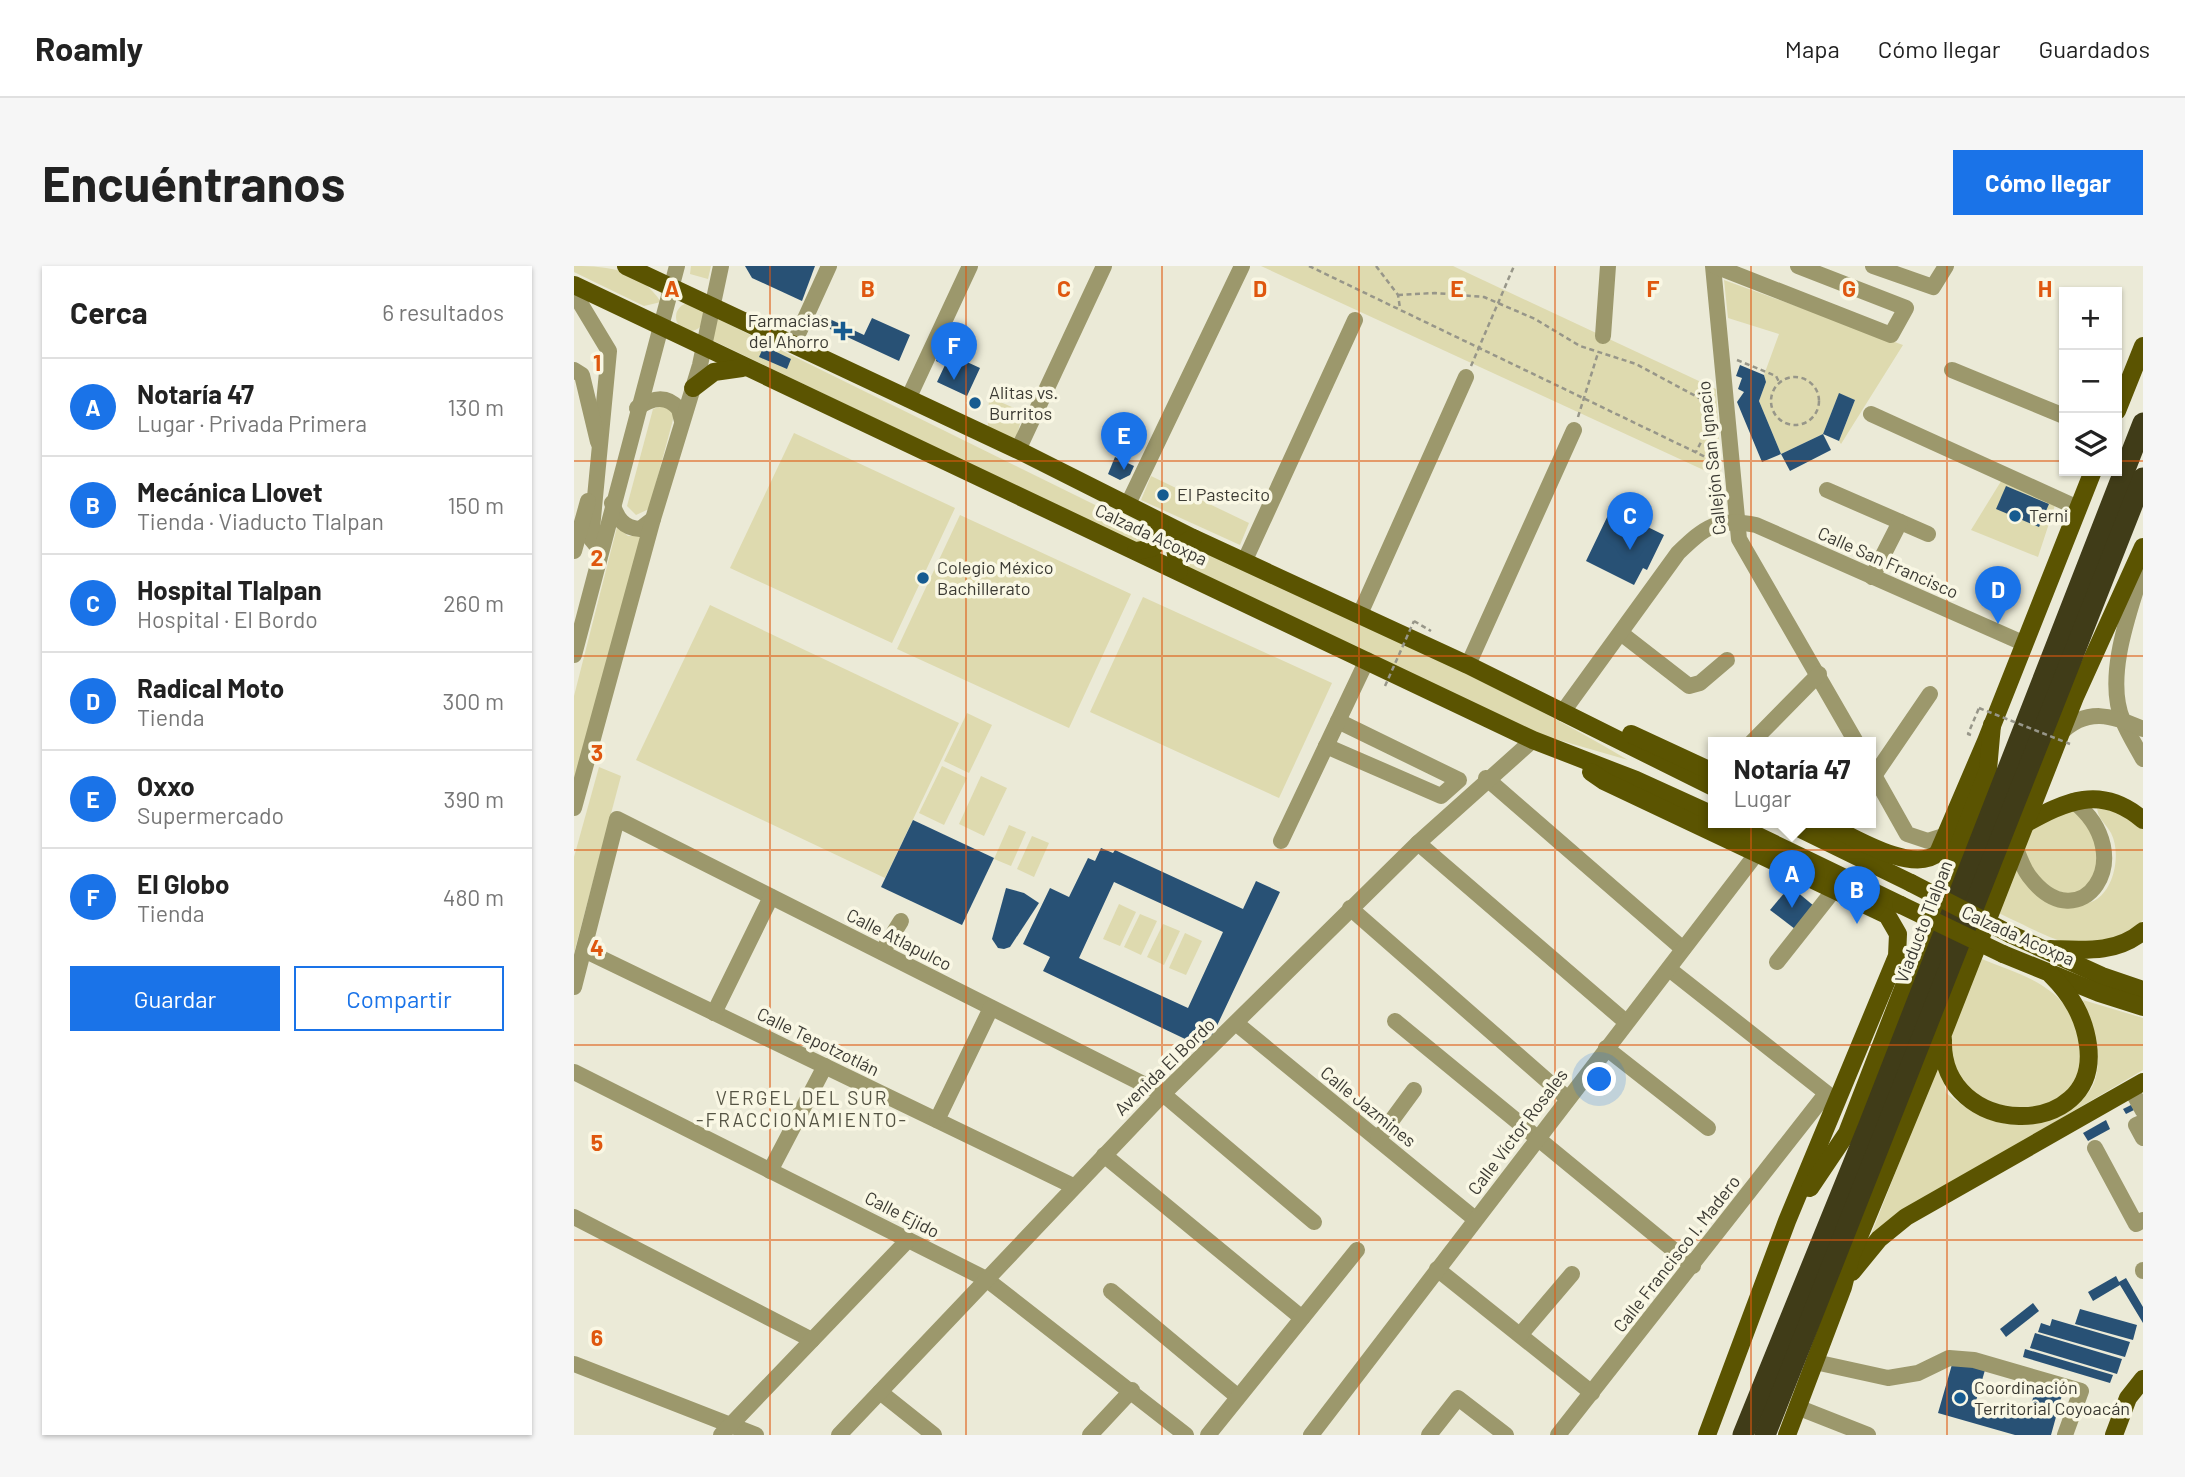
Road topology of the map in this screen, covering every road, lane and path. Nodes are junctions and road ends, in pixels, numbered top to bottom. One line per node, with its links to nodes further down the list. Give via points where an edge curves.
1 (626, 266): 17 (main road, Calzada Acoxpa)
2 (677, 266): 17 (street)
3 (721, 266): 21 (street)
4 (829, 266): 25 (street)
5 (970, 266): 39 (street)
6 (1104, 266): 46 (street)
7 (1242, 266): 54 (street)
8 (1309, 266): 22 (path)
9 (1376, 266): 19 (path)
10 (1514, 266): 20 (path)
11 (1608, 266): 26 (street)
12 (1714, 266): 13 (street, via 1891,335 1906,308); 30 (street, Callejón San Ignacio)
13 (1798, 266)
14 (1873, 266): 15 (street, via 1933,287)
15 (1946, 266)
16 (574, 285): 24 (main road, Calzada Acoxpa)
17 (672, 288): 21 (main road, Calzada Acoxpa); 24 (street)
18 (574, 293): 47 (street, via 609,351)
19 (1398, 295): 20 (path, via 1484,297); 22 (path)
20 (1497, 304): 26 (path, via 1535,319 1580,346); 27 (path)
21 (713, 306): 25 (main road, Calzada Acoxpa); 29 (street)
22 (1400, 309): 27 (path)
23 (1354, 320): 66 (street)
24 (662, 326): 29 (main road, Calzada Acoxpa); 40 (street)
25 (794, 343): 39 (main road, Calzada Acoxpa)
26 (1601, 344): 37 (path); 48 (path, via 1703,400 1708,428)
27 (1479, 345): 34 (path); 37 (path)
28 (2143, 346): 38 (main road)
29 (704, 348): 31 (main road, Calzada Acoxpa); 36 (street)
30 (1721, 354): 35 (path, via 1776,376); 49 (street, Callejón San Ignacio)
31 (747, 368): 36 (main road, via 714,372); 65 (main road, Calzada Acoxpa)
32 (574, 370): 47 (street, via 582,375)
33 (1952, 370): 42 (street)
34 (1465, 377): 70 (street)
35 (1779, 383): 35 (path, via 1770,402 1777,419 1797,426 1815,417 1821,399 1812,383 1796,377)
36 (693, 388): 43 (street)
37 (1584, 397): 45 (path); 48 (path)
38 (2122, 398)
39 (908, 399): 46 (main road, Calzada Acoxpa)
40 (637, 408): 43 (street, via 665,399 679,409); 53 (street)
41 (1871, 414): 55 (street)
42 (2059, 414)
43 (682, 421): 56 (street)
44 (2143, 423): 191 (highway, Viaducto Tlalpan)
45 (1574, 430): 77 (street)
46 (1018, 450): 54 (main road, Calzada Acoxpa)
47 (601, 452): 63 (street, via 591,539); 64 (street)
48 (1696, 452): 49 (path)
49 (1732, 470): 57 (street, Callejón San Ignacio)
50 (2091, 476): 55 (main road, Viaducto Tlalpan)
51 (2143, 478): 192 (highway)
52 (1827, 490): 59 (street)
53 (612, 503): 56 (street, via 619,520 630,527 640,528); 63 (street)
54 (1128, 504): 58 (main road, Calzada Acoxpa)
55 (2078, 509): 73 (main road, Viaducto Tlalpan)
56 (653, 519): 100 (street)
57 (1736, 521): 69 (street, Calle San Francisco, via 1756,525); 72 (street, via 1722,521 1699,533 1678,553); 78 (street, Callejón San Ignacio, via 1752,565)
58 (1160, 522): 61 (main road, Calzada Acoxpa); 65 (main road, via 1159,542)
59 (1900, 522): 60 (street); 69 (street)
60 (1928, 534)
61 (1193, 538): 66 (main road, Calzada Acoxpa); 68 (main road, via 1175,549)
62 (2143, 547): 89 (main road)
63 (600, 550): 74 (street)
64 (574, 551)
65 (1136, 551): 68 (main road, Calzada Acoxpa)
66 (1245, 560): 70 (main road, Calzada Acoxpa)
67 (2143, 568): 82 (street, via 2120,644)
68 (1179, 571): 75 (main road, Calzada Acoxpa)
69 (1872, 577): 73 (street, Calle San Francisco)
70 (1360, 614): 77 (main road, Calzada Acoxpa)
71 (1414, 621): 79 (path, bridge)
72 (1622, 634): 76 (street, via 1689,686 1700,683); 81 (street)
73 (2023, 643): 84 (main road, Viaducto Tlalpan)
74 (574, 656)
75 (1367, 660): 83 (street); 90 (main road, Calzada Acoxpa)
76 (1727, 660)
77 (1468, 665): 81 (main road, Calzada Acoxpa)
78 (1819, 674): 87 (street); 88 (street, Callejón San Ignacio)
79 (1385, 686)
80 (1930, 694): 94 (street)
81 (1562, 713): 95 (main road, via 1614,727); 98 (main road, Calzada Acoxpa)
82 (2122, 719): 85 (street); 89 (street, via 2094,715 2077,720); 93 (street)
83 (1338, 721): 91 (street); 91 (street, via 1459,780 1441,796)
84 (1992, 725): 108 (main road, Viaducto Tlalpan); 157 (main road, via 1987,769 1847,1133)
85 (2143, 729)
86 (1968, 734): 89 (path, bridge, via 1979,708)
87 (1757, 737)
88 (1853, 737)
89 (2065, 739): 103 (main road)
90 (1532, 740): 92 (main road, Calzada Acoxpa); 96 (street, Avenida El Bordo)
91 (1326, 746): 109 (street)
92 (1572, 757): 101 (main road, Calzada Acoxpa); 113 (main road, Viaducto Tlalpan, via 1604,781)
93 (2143, 759)
94 (1876, 768)
95 (1708, 770)
96 (1486, 778): 110 (street, Avenida El Bordo); 119 (street)
97 (1876, 780): 107 (street)
98 (1708, 785)
99 (2073, 801): 102 (main road, via 2113,801); 103 (main road); 111 (street, via 2088,811 2111,844 2113,861 2103,889 2088,898 2071,900 2048,893 2027,874)
100 (574, 808)
101 (1708, 813)
102 (2143, 820)
103 (2023, 825): 111 (main road)
104 (1741, 828): 125 (main road, Calzada Acoxpa, bridge)
105 (1798, 828): 120 (main road, Calzada Acoxpa, bridge)
106 (1835, 828): 112 (main road, Viaducto Tlalpan)
107 (1907, 834): 108 (street, via 1928,841); 112 (street, via 1897,847)
108 (1947, 835): 112 (main road, Viaducto Tlalpan, via 1938,853 1926,861 1907,860)
109 (1281, 841)
110 (1418, 843): 116 (street, Avenida El Bordo); 132 (street)
111 (2015, 846): 134 (main road)
112 (1881, 849)
113 (1758, 853): 114 (main road, Viaducto Tlalpan); 119 (street, Calle Víctor Rosales)
114 (1834, 890): 123 (street); 141 (main road, Viaducto Tlalpan, via 1887,915 1899,942 1898,956)
115 (771, 897): 121 (street, Calle Atlapulco, via 617,819); 122 (street, Calle Atlapulco); 130 (street)
116 (1350, 908): 133 (street, Avenida El Bordo); 142 (street)
117 (901, 920): 122 (street)
118 (2138, 938): 120 (main road, via 2091,950)
119 (1683, 949): 124 (street, Calle Víctor Rosales)
120 (2042, 949): 127 (main road, Calzada Acoxpa)
121 (584, 950): 126 (street); 130 (street, Calle Tepotzotlán)
122 (882, 952): 129 (street, Calle Atlapulco)
123 (1777, 962)
124 (1668, 969): 132 (street, Calle Víctor Rosales); 141 (street)
125 (2051, 975): 128 (main road, Calzada Acoxpa); 134 (main road, via 2079,1012 2090,1057 2085,1081 2066,1103 2046,1112 2013,1116 1970,1101 1947,1070 1942,1051)
126 (574, 987)
127 (2143, 990)
128 (2143, 1007)
129 (992, 1008): 140 (street, Calle Atlapulco); 144 (street)
130 (715, 1013): 136 (street, Calle Tepotzotlán)
131 (1395, 1021): 147 (street)
132 (1626, 1022): 135 (street, Calle Víctor Rosales)
133 (1237, 1024): 140 (street, Avenida El Bordo); 149 (street, Calle Jazmines)
134 (1944, 1031): 165 (main road, via 1851,1256)
135 (1606, 1048): 142 (street, Calle Víctor Rosales); 146 (street)
136 (825, 1066): 144 (street, Calle Tepotzotlán); 152 (street)
137 (574, 1072): 152 (street, Calle Ejido)
138 (2137, 1085): 143 (street); 165 (main road, via 1906,1217 1868,1250)
139 (1415, 1090): 149 (street)
140 (1163, 1094): 151 (street, Avenida El Bordo); 158 (street, Calle Atlapulco)
141 (1832, 1098): 157 (main road, Viaducto Tlalpan); 161 (street, Calle Francisco I. Madero)
142 (1568, 1099): 147 (street, Calle Víctor Rosales)
143 (2143, 1111)
144 (937, 1120): 153 (street, Calle Tepotzotlán)
145 (2143, 1122): 148 (street, via 2136,1125)
146 (1708, 1128)
147 (1538, 1138): 155 (street, Calle Víctor Rosales); 161 (street)
148 (2143, 1138)
149 (1378, 1139): 155 (street, Calle Jazmines)
150 (2095, 1148): 156 (street, via 2136,1224)
151 (1104, 1155): 153 (street, Avenida El Bordo); 167 (street)
152 (770, 1171): 159 (street, Calle Ejido)
153 (1073, 1186): 164 (street, Avenida El Bordo)
154 (574, 1217): 169 (street)
155 (1475, 1219): 162 (street, Calle Víctor Rosales)
156 (2143, 1220)
157 (1787, 1221): 190 (main road, Viaducto Tlalpan)
158 (1314, 1222)
159 (908, 1240): 164 (street, Calle Ejido); 169 (street)
160 (1357, 1250): 167 (street)
161 (1693, 1266): 175 (street, Calle Francisco I. Madero)
162 (1437, 1269): 168 (street); 186 (street, Calle Víctor Rosales)
163 (1572, 1274): 168 (street)
164 (986, 1279): 173 (street, Avenida El Bordo); 174 (street, Calle Ejido)
165 (1843, 1287): 170 (main road)
166 (1111, 1291): 176 (street)
167 (1302, 1318): 176 (street)
168 (1520, 1335): 175 (street)
169 (812, 1340): 178 (street)
170 (1815, 1362): 177 (main road); 195 (street, via 1888,1378 1918,1373 1949,1358 1974,1360 2081,1391)
171 (574, 1364): 178 (street)
172 (2143, 1379): 196 (main road, via 2128,1398)
173 (880, 1391): 181 (street, Avenida El Bordo); 182 (street)
174 (1132, 1391): 183 (street); 184 (street, Calle Ejido)
175 (1592, 1393): 189 (street, Calle Francisco I. Madero)
176 (1237, 1396): 185 (street)
177 (1797, 1407): 179 (street); 193 (main road)
178 (726, 1429): 180 (street)
179 (1848, 1432): 194 (street)
180 (756, 1435)
181 (839, 1435)
182 (934, 1435)
183 (1090, 1435)
184 (1186, 1435)
185 (1208, 1435)
186 (1311, 1435)
187 (1429, 1435): 188 (street, via 1458,1398)
188 (1506, 1435)
189 (1558, 1435)
190 (1707, 1435)
191 (1744, 1435)
192 (1765, 1435)
193 (1787, 1435)
194 (1868, 1435)
195 (2065, 1435)
196 (2114, 1435)

